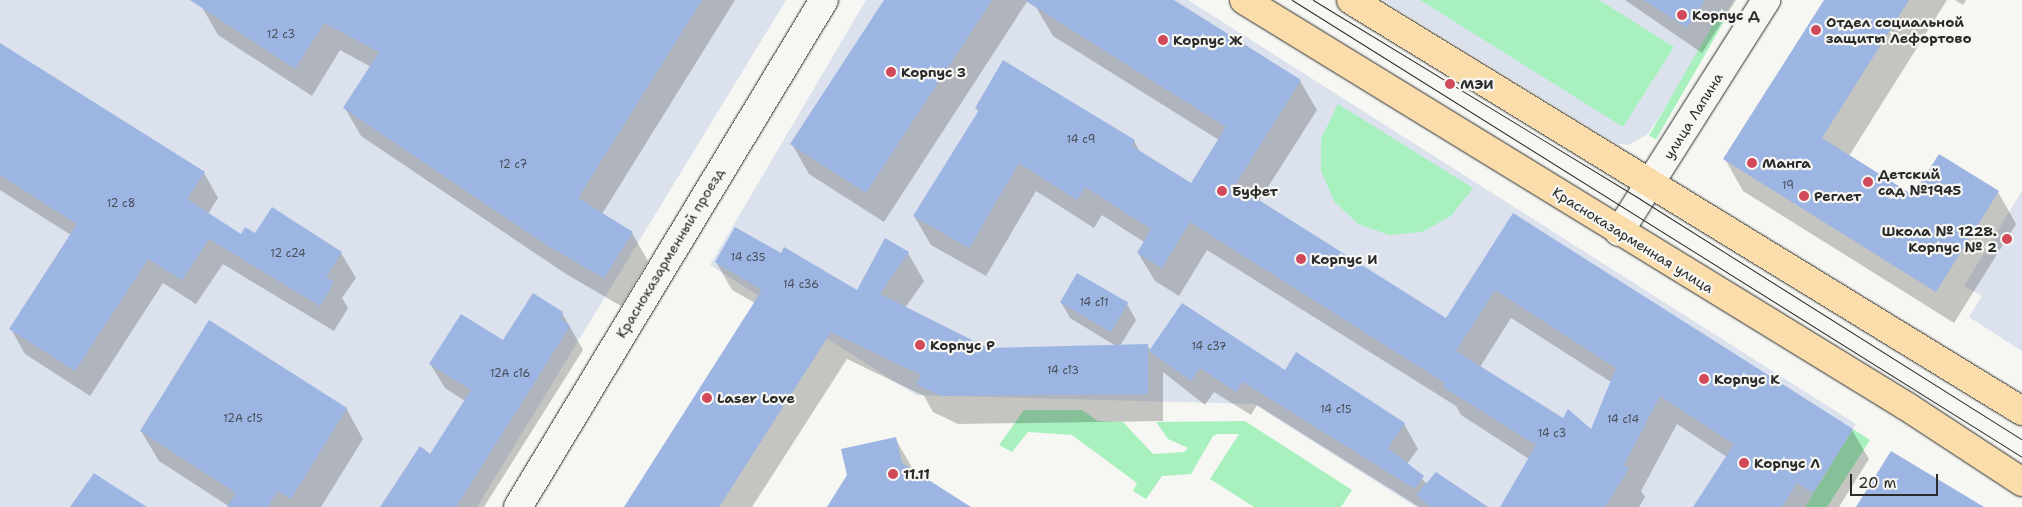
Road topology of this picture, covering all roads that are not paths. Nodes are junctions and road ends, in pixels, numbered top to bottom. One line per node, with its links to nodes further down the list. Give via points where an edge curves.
1 (824, 0): 9 (street, Красноказарменный проезд)
2 (1244, 0): 6 (main road, Красноказарменная улица)
3 (1351, 0): 5 (main road)
4 (1766, 0): 5 (street, улица Лапина)
5 (1651, 182): 6 (street, улица Лапина); 7 (main road)
6 (1619, 232): 8 (main road, Красноказарменная улица, via 1906,406)
7 (2022, 411)
8 (2022, 482)
9 (518, 507)

